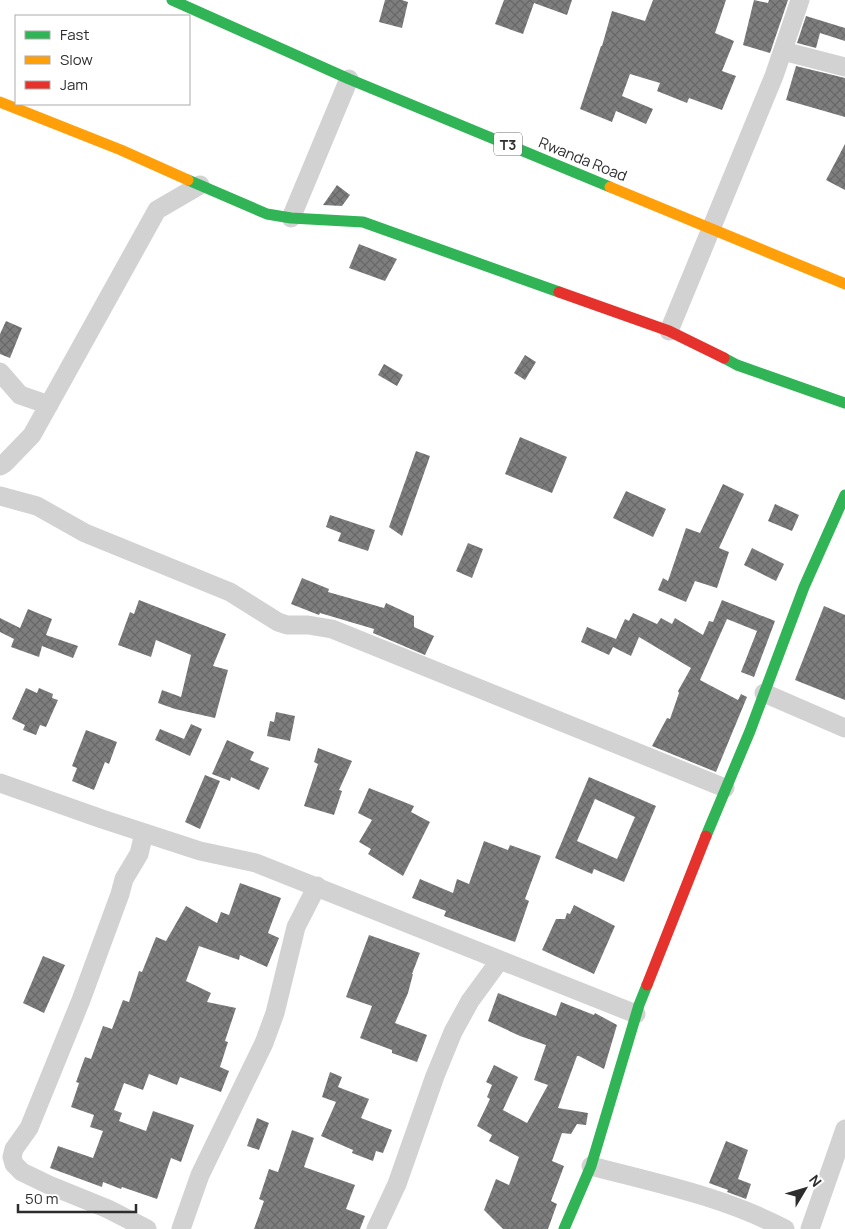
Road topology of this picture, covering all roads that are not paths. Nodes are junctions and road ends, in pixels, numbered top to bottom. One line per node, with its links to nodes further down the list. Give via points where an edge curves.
1 (172, 0): 5 (main road, Rwanda Road / T3)
2 (800, 0): 3 (street)
3 (783, 51): 4 (street); 9 (street)
4 (845, 66)
5 (349, 79): 8 (street); 9 (main road, Rwanda Road / T3)
6 (0, 102): 7 (main road)
7 (200, 185): 8 (main road, via 268,214); 14 (street, via 156,210)
8 (291, 218): 11 (main road, via 364,222)
9 (711, 228): 10 (main road, Rwanda Road / T3); 11 (street)
10 (845, 284)
11 (669, 331): 13 (main road, via 737,365)
12 (0, 372): 14 (street, via 20,396)
13 (845, 403)
14 (49, 405): 15 (street, via 32,435)
15 (0, 466)
16 (845, 495): 18 (main road, via 804,587)
17 (0, 496): 21 (street, via 37,506 85,533 230,592 282,624 332,629)
18 (764, 693): 19 (street); 21 (main road)
19 (845, 728)
20 (0, 783): 22 (street)
21 (725, 788): 25 (main road)
22 (144, 833): 23 (street, via 200,851 256,863); 28 (street, via 140,854 124,879 81,1000 36,1111 12,1157 22,1172)
23 (317, 886): 24 (street); 29 (street, via 296,926 275,1013 264,1043 200,1175)
24 (500, 960): 25 (street); 30 (street, via 470,1001 453,1032 397,1184)
25 (636, 1014): 27 (main road)
26 (845, 1129): 33 (street)
27 (591, 1166): 31 (main road); 32 (street, via 704,1196)
28 (147, 1229)
29 (181, 1229)
30 (376, 1229)
31 (564, 1229)
32 (785, 1229)
33 (810, 1229)

